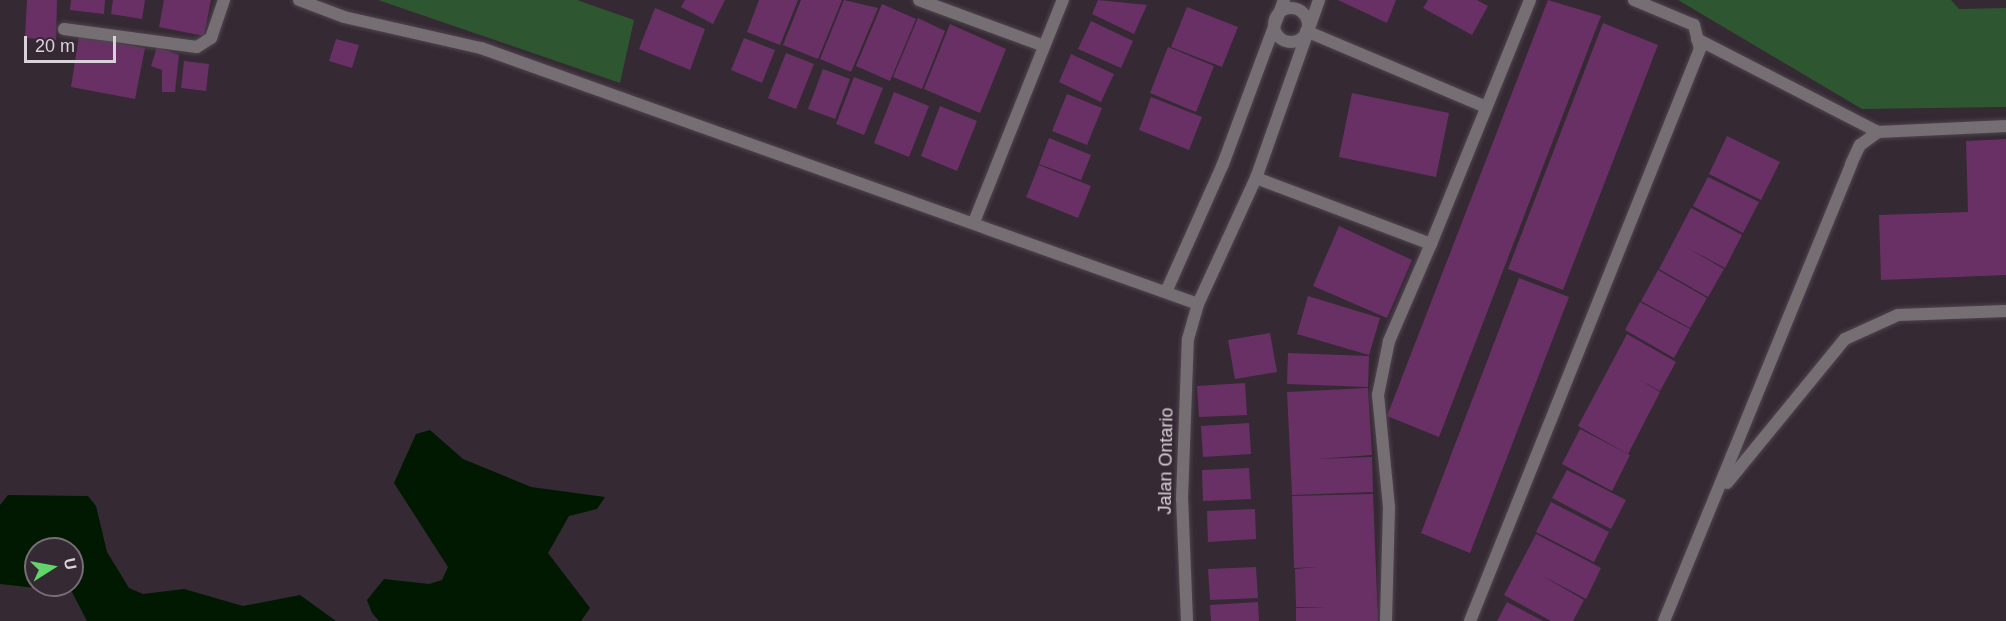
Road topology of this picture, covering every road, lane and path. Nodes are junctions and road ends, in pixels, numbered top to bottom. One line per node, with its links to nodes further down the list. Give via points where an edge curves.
1 (224, 0): 10 (street, via 211,38 197,46)
2 (299, 0): 18 (street, via 344,17 481,48 785,160)
3 (919, 0): 13 (street)
4 (1063, 0): 13 (street)
5 (1284, 0): 9 (street)
6 (1319, 0): 11 (street, Jalan Ontario)
7 (1530, 0): 14 (street)
8 (1634, 0): 12 (street, via 1694,26)
9 (1274, 19): 11 (street, via 1275,32 1285,41 1298,40); 11 (street, via 1283,9 1296,8 1306,18); 20 (street, via 1223,164)
10 (64, 29)
11 (1306, 31): 14 (street); 17 (street, Jalan Ontario)
12 (1697, 39): 16 (street); 26 (street, via 1700,49)
13 (1044, 46): 18 (street)
14 (1486, 107): 19 (street)
15 (2006, 126): 16 (street)
16 (1878, 132): 23 (street, via 1860,145 1851,164)
17 (1256, 178): 19 (street); 21 (street, Jalan Ontario)
18 (974, 222): 20 (street)
19 (1431, 244): 25 (street, via 1389,341 1378,395 1389,507)
20 (1166, 292): 21 (street)
21 (1198, 304): 24 (street, Jalan Ontario, via 1188,339 1184,418)
22 (2006, 310): 23 (street, via 1898,315 1845,339)
23 (1718, 495): 27 (street)
24 (1188, 621)
25 (1386, 621)
26 (1470, 621)
27 (1664, 621)

